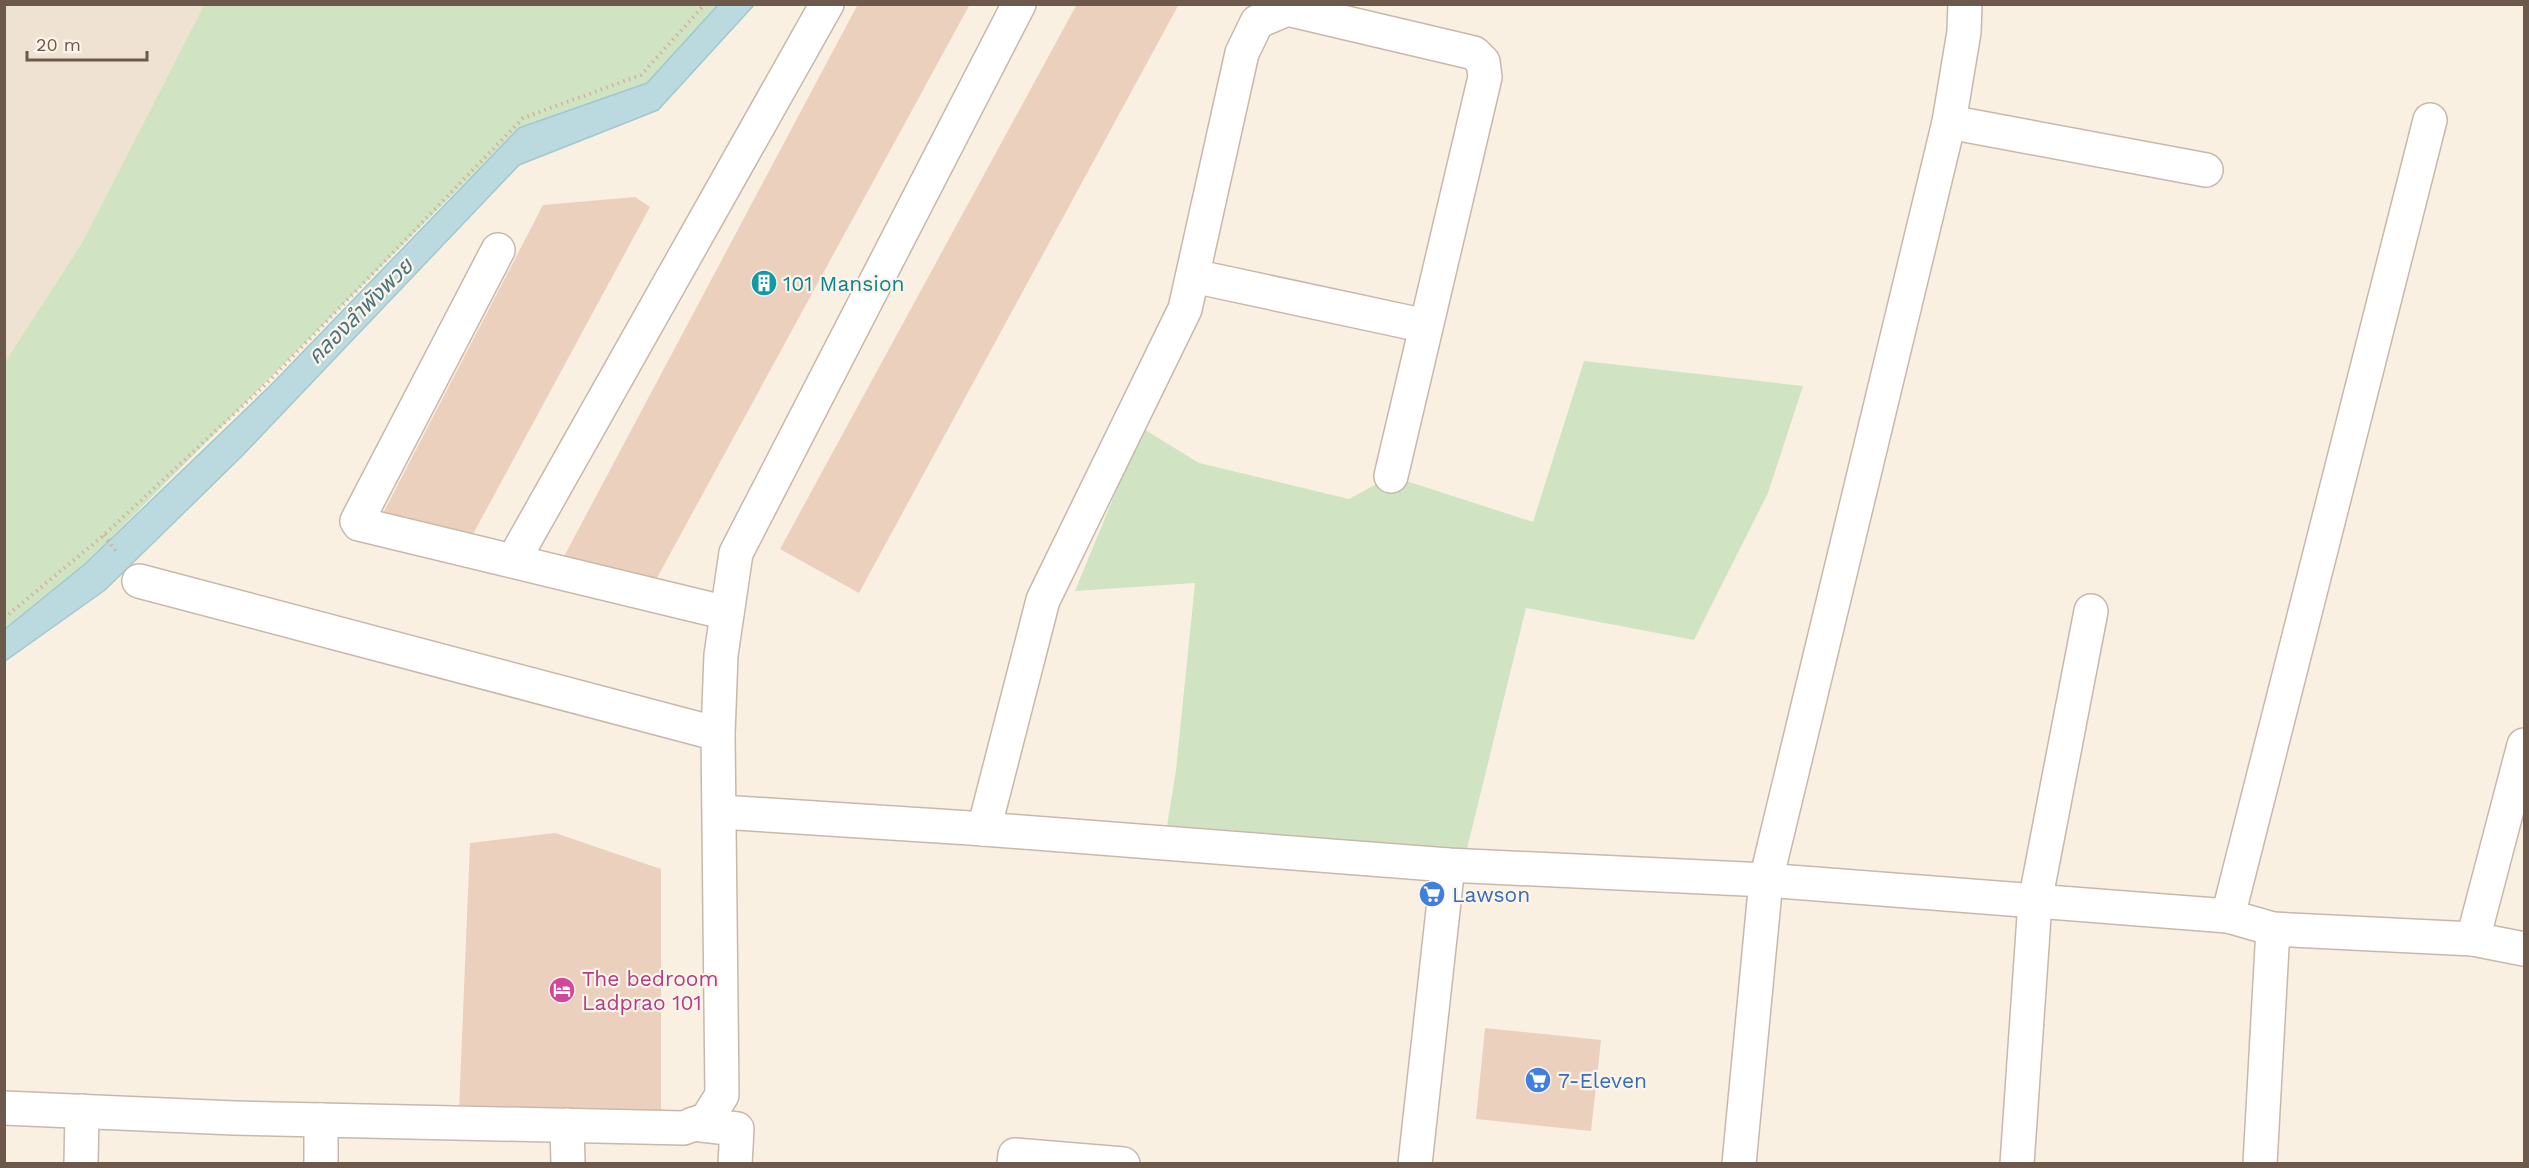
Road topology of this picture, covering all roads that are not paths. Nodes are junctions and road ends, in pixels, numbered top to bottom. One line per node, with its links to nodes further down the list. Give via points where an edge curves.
1 (827, 4): 11 (street)
2 (1019, 4): 14 (street, via 736,552)
3 (1965, 4): 5 (street)
4 (2430, 120): 22 (street)
5 (1949, 122): 6 (street); 20 (street)
6 (2206, 170)
7 (498, 250): 11 (street, via 357,521)
8 (1193, 276): 9 (street); 9 (street, via 1242,52 1257,22 1287,9 1473,53 1483,62 1485,77); 18 (street, via 1185,309 1043,600)
9 (1426, 326): 10 (street)
10 (1390, 476)
11 (513, 561): 14 (street)
12 (139, 581): 15 (street)
13 (2091, 611): 21 (street)
14 (727, 613): 15 (street)
15 (718, 734): 17 (street)
16 (2524, 745): 24 (street)
17 (721, 812): 18 (street); 29 (street, via 723,1095 707,1119)
18 (984, 829): 19 (street)
19 (1448, 865): 20 (street); 37 (street)
20 (1766, 880): 21 (street); 38 (street)
21 (2035, 902): 22 (street); 39 (street)
22 (2228, 916): 23 (street)
23 (2273, 928): 24 (street); 40 (street)
24 (2473, 939): 25 (street)
25 (2524, 949)
26 (4, 1108): 27 (street)
27 (82, 1111): 28 (street); 31 (street)
28 (321, 1120): 30 (street); 32 (street)
29 (693, 1124): 30 (street, via 684,1128); 34 (street, via 737,1129)
30 (567, 1125): 33 (street)
31 (81, 1164)
32 (321, 1164)
33 (567, 1164)
34 (735, 1164)
35 (1014, 1164): 36 (street, via 1015,1155)
36 (1123, 1164)
37 (1415, 1164)
38 (1738, 1164)
39 (2017, 1164)
40 (2260, 1164)

